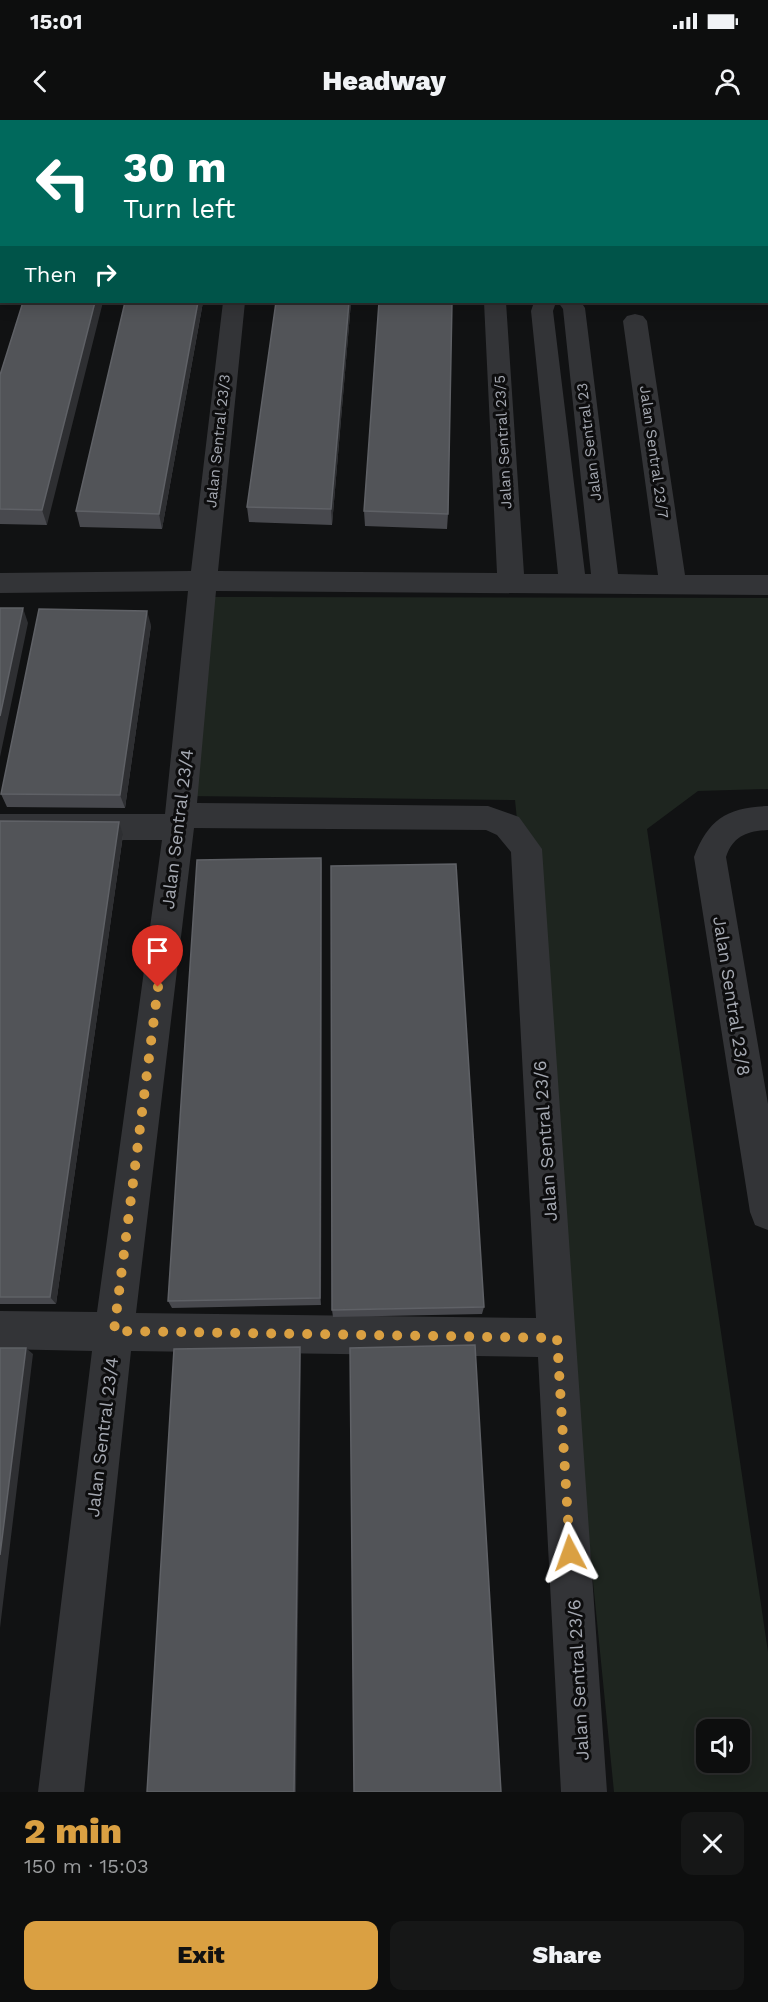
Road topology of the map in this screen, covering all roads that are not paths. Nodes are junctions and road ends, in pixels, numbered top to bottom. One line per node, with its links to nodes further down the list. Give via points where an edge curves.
1 (234, 303): 6 (street, Jalan Sentral 23/3)
2 (495, 303): 8 (street, Jalan Sentral 23/5)
3 (545, 303): 9 (street, Jalan Sentral 23, via 542,311)
4 (570, 303): 10 (street, Jalan Sentral 23, via 574,308)
5 (635, 321): 11 (street, Jalan Sentral 23/7)
6 (202, 581): 7 (street); 8 (street); 14 (street, Jalan Sentral 23/4)
7 (0, 583)
8 (511, 583): 9 (street)
9 (573, 583): 10 (street)
10 (606, 584): 11 (street)
11 (673, 584): 12 (street)
12 (768, 585)
13 (768, 818): 16 (street, Jalan Sentral 23/8, via 735,822 714,840 710,857)
14 (179, 821): 15 (street, Jalan Sentral 23/6); 18 (street, Jalan Sentral 23/4); 19 (street, Jalan Sentral 23/6, via 488,818 508,826 526,849)
15 (0, 827)
16 (768, 1212)
17 (0, 1330): 18 (street)
18 (114, 1331): 19 (street); 20 (street, Jalan Sentral 23/4)
19 (557, 1338): 21 (street, Jalan Sentral 23/6)
20 (61, 1792)
21 (584, 1792)

